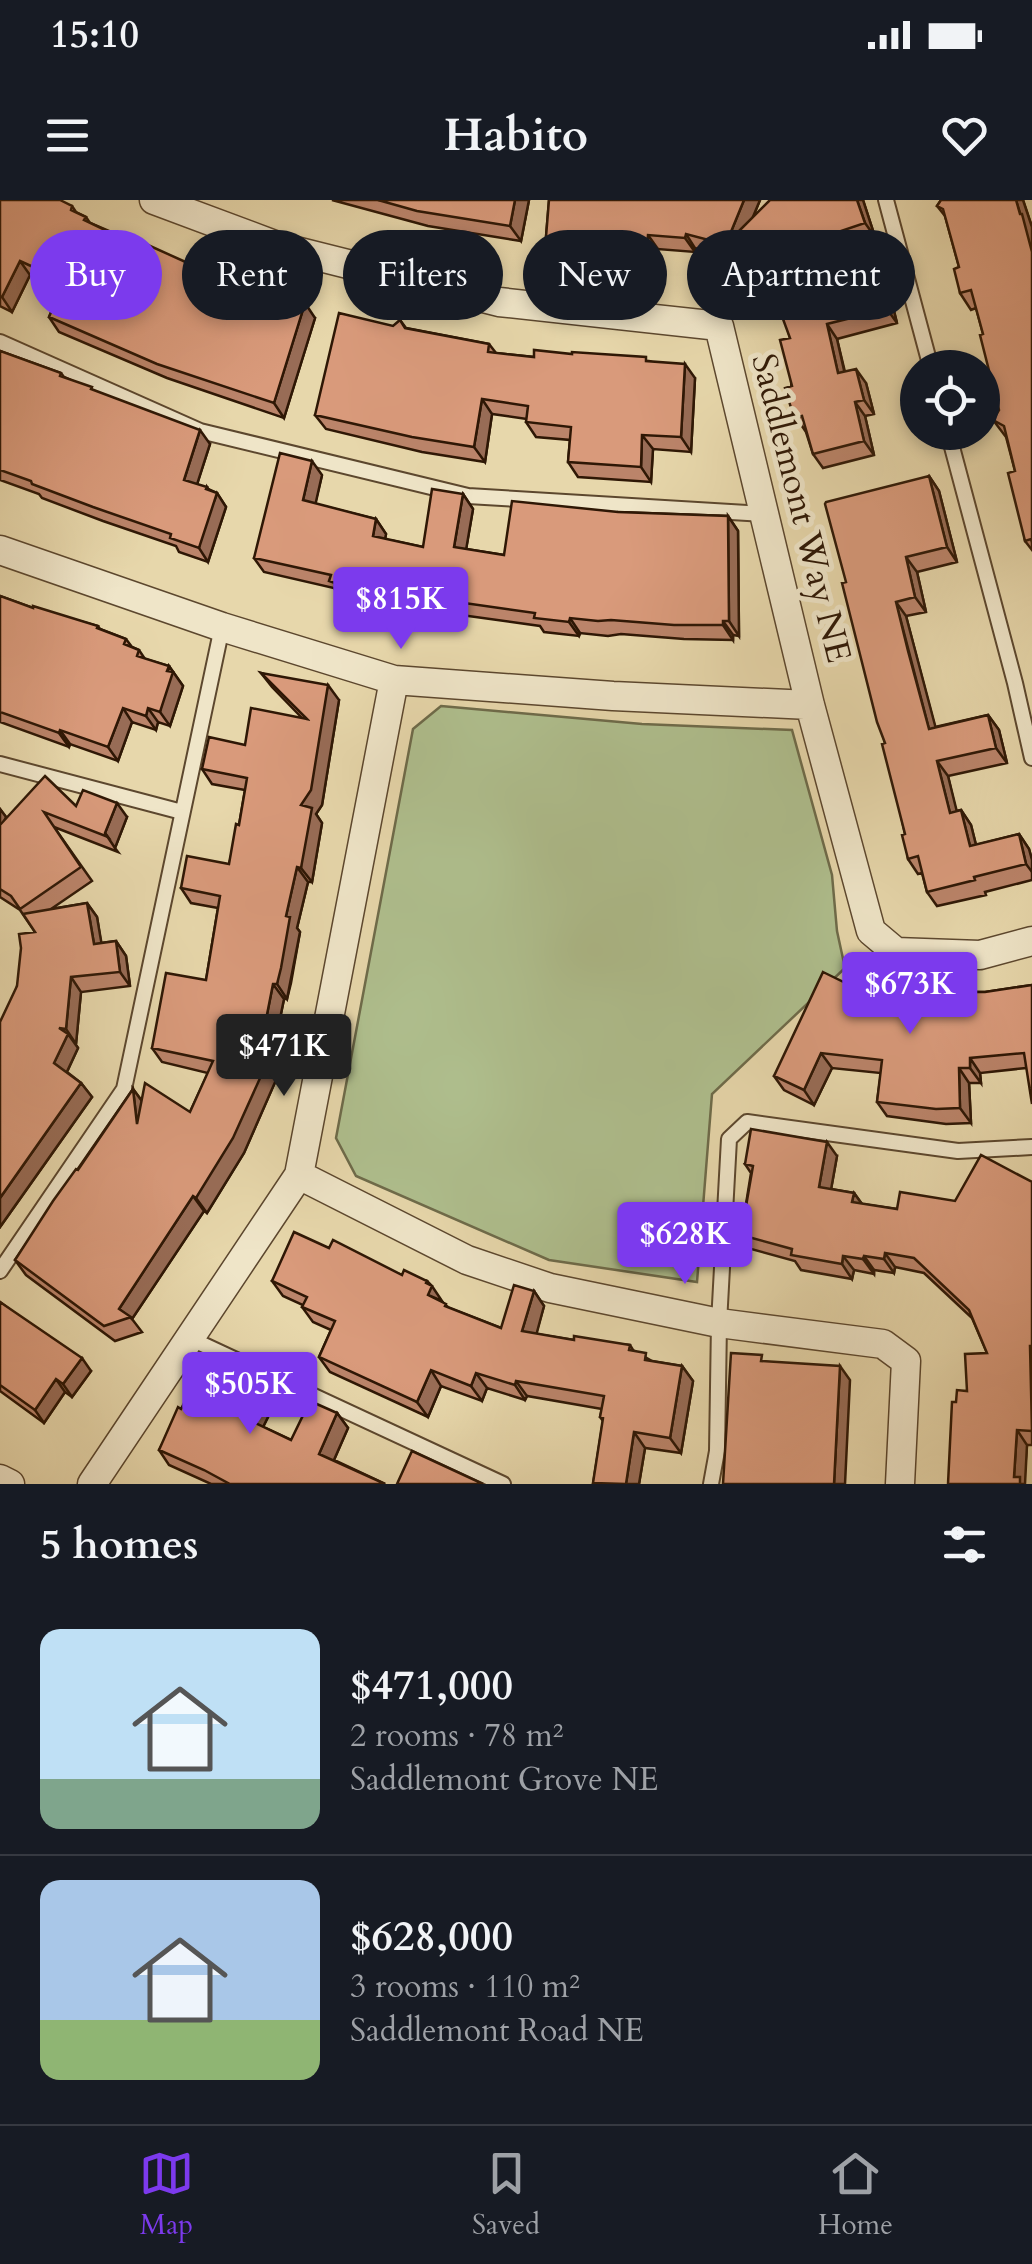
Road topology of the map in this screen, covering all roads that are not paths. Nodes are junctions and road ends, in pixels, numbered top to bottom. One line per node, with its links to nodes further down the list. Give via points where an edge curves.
1 (154, 200): 6 (street, Saddlemont Way NE, via 280,247 499,302 719,326)
2 (886, 200): 4 (lane)
3 (0, 342): 6 (lane, via 200,431 468,496)
4 (926, 350)
5 (953, 450): 11 (lane)
6 (764, 514): 10 (street, Saddlemont Way NE)
7 (0, 550): 8 (street)
8 (222, 627): 9 (street); 13 (lane)
9 (394, 680): 10 (street); 16 (street)
10 (810, 705): 14 (street, Saddlemont Way NE, via 871,930 896,952 980,955)
11 (1032, 758)
12 (0, 764): 13 (lane)
13 (182, 812): 17 (lane, via 124,1089)
14 (1032, 940)
15 (1032, 1147): 18 (lane, via 958,1151 748,1122 729,1139)
16 (299, 1175): 18 (street, via 467,1260 550,1288); 19 (street)
17 (0, 1270)
18 (719, 1323): 24 (lane); 25 (street, via 883,1344 906,1361)
19 (190, 1338): 22 (street); 23 (lane)
20 (0, 1479): 21 (street)
21 (10, 1484)
22 (92, 1484)
23 (502, 1484)
24 (711, 1484)
25 (900, 1484)

